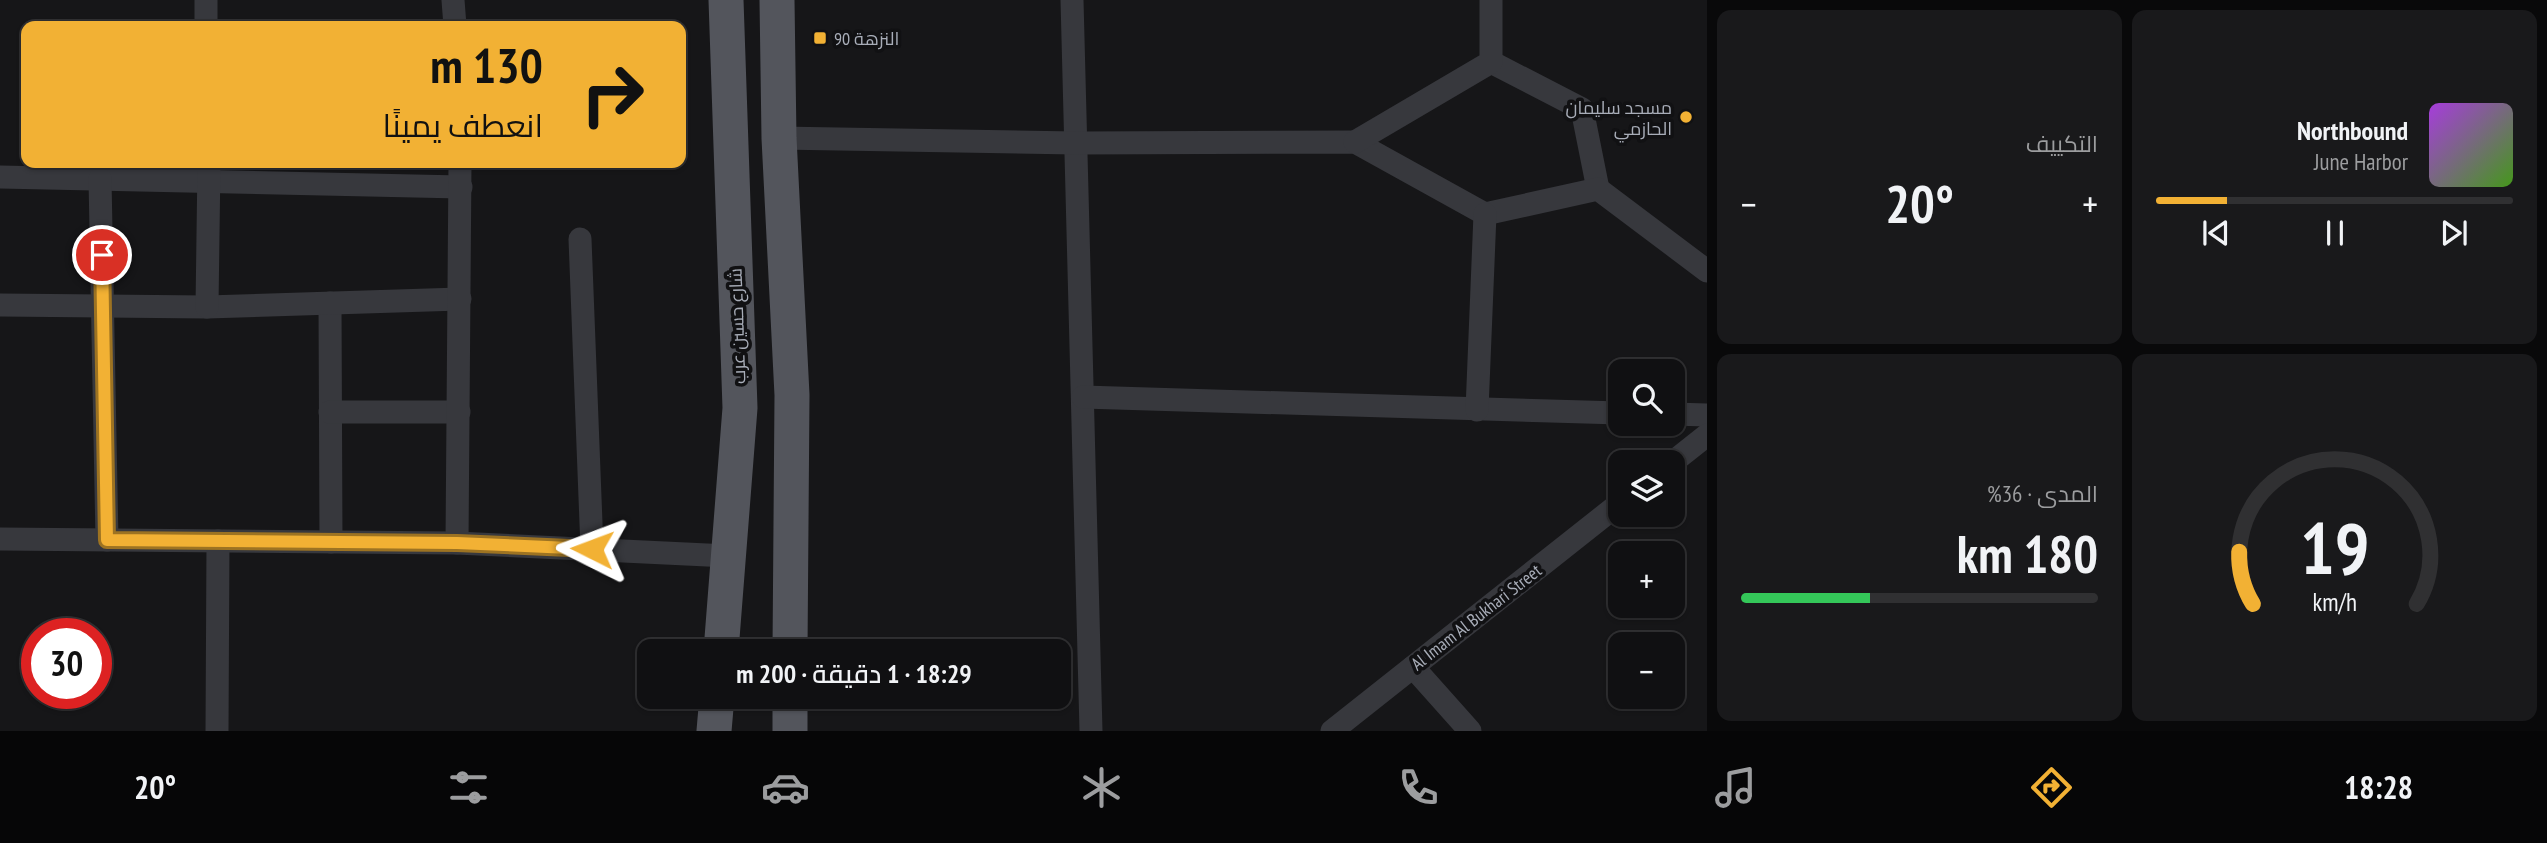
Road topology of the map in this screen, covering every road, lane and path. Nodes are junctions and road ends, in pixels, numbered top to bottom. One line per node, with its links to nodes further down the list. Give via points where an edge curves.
1 (206, 0): 7 (street)
2 (453, 0): 8 (street)
3 (726, 0): 43 (main road, شارع حسين عرب, via 740,408)
4 (777, 0): 10 (main road)
5 (1072, 0): 12 (street)
6 (1491, 0): 9 (street)
7 (206, 21)
8 (454, 21)
9 (1491, 62): 11 (street); 18 (street, via 1582,109)
10 (779, 138): 12 (street); 45 (main road, via 792,395)
11 (1355, 142): 12 (street); 19 (street)
12 (1076, 143): 27 (street)
13 (460, 168): 17 (street)
14 (209, 172): 16 (street); 17 (street); 26 (street)
15 (0, 177): 16 (street)
16 (100, 179): 25 (street)
17 (461, 187): 22 (street)
18 (1598, 189): 19 (street); 21 (street)
19 (1485, 214): 28 (street)
20 (580, 239): 42 (street)
21 (1707, 271)
22 (460, 299): 23 (street); 30 (street)
23 (330, 303): 26 (street); 29 (street)
24 (0, 305): 25 (street)
25 (103, 306): 26 (street); 38 (street)
26 (207, 307)
27 (1083, 397): 28 (street); 52 (street)
28 (1478, 410): 31 (street)
29 (330, 412): 30 (street); 40 (street)
30 (459, 412): 41 (street)
31 (1608, 413)
32 (1685, 414): 33 (street)
33 (1707, 415)
34 (1707, 435): 35 (street)
35 (1685, 452)
36 (1608, 513): 46 (street, Al Imam Al Bukhari Street)
37 (0, 539): 38 (street)
38 (107, 540): 39 (street)
39 (218, 541): 40 (street); 49 (street)
40 (331, 542): 41 (street)
41 (457, 543): 42 (street)
42 (592, 549): 43 (street)
43 (728, 556): 44 (main road, شارع حسين عرب)
44 (722, 639)
45 (790, 639)
46 (1413, 667): 53 (street, Al Imam Al Bukhari Street); 54 (street)
47 (716, 709): 50 (main road)
48 (790, 709): 51 (main road)
49 (216, 731)
50 (714, 731)
51 (790, 731)
52 (1091, 731)
53 (1332, 731)
54 (1470, 731)

